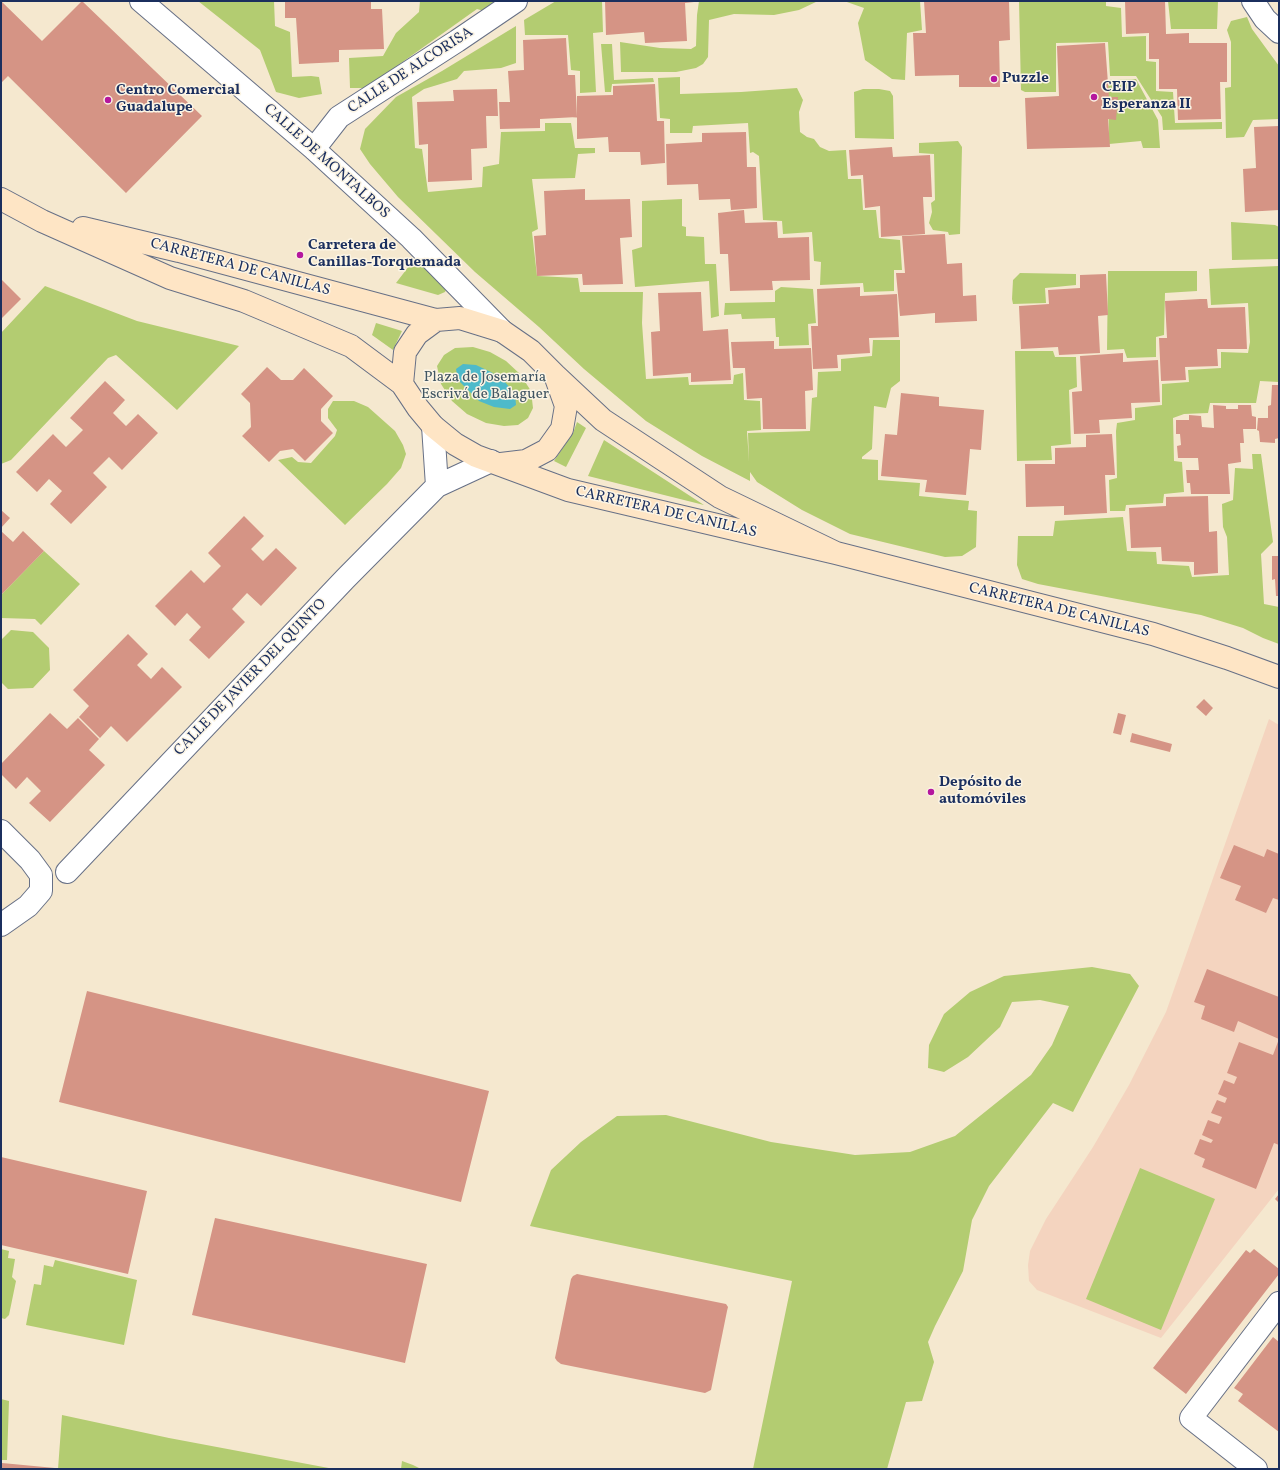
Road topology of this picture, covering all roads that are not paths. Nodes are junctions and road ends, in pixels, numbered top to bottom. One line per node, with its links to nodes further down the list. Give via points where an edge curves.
1 (141, 1): 5 (street, CALLE DE MONTALBOS)
2 (516, 1): 5 (street, CALLE DE ALCORISA, via 339,117)
3 (1253, 1): 4 (street, via 1265,19)
4 (1279, 32)
5 (314, 149): 9 (street, CALLE DE MONTALBOS, via 411,238)
6 (1, 199): 7 (street, CARRETERA DE CANILLAS)
7 (42, 221): 8 (street, CARRETERA DE CANILLAS, via 171,249); 11 (street, CARRETERA DE CANILLAS, via 170,278 244,301 351,346)
8 (436, 320): 9 (street, via 460,318); 11 (street, via 417,334 405,352)
9 (502, 331): 10 (street, via 531,351)
10 (555, 375): 13 (street, via 566,406 562,430 547,450 526,461); 15 (street, CARRETERA DE CANILLAS, via 603,420 720,497)
11 (402, 384): 12 (street)
12 (433, 426): 13 (street, via 455,444 476,456); 14 (street)
13 (495, 462): 14 (street, CALLE DE JAVIER DEL QUINTO); 15 (street, CARRETERA DE CANILLAS, via 568,490)
14 (437, 486): 18 (street, CALLE DE JAVIER DEL QUINTO)
15 (836, 553): 16 (street, CARRETERA DE CANILLAS, via 1152,634)
16 (1279, 677)
17 (1, 831): 19 (street, via 41,875 41,891 28,906)
18 (67, 872)
19 (1, 925)
20 (1279, 1303): 21 (street, via 1191,1418)
21 (1256, 1469)

